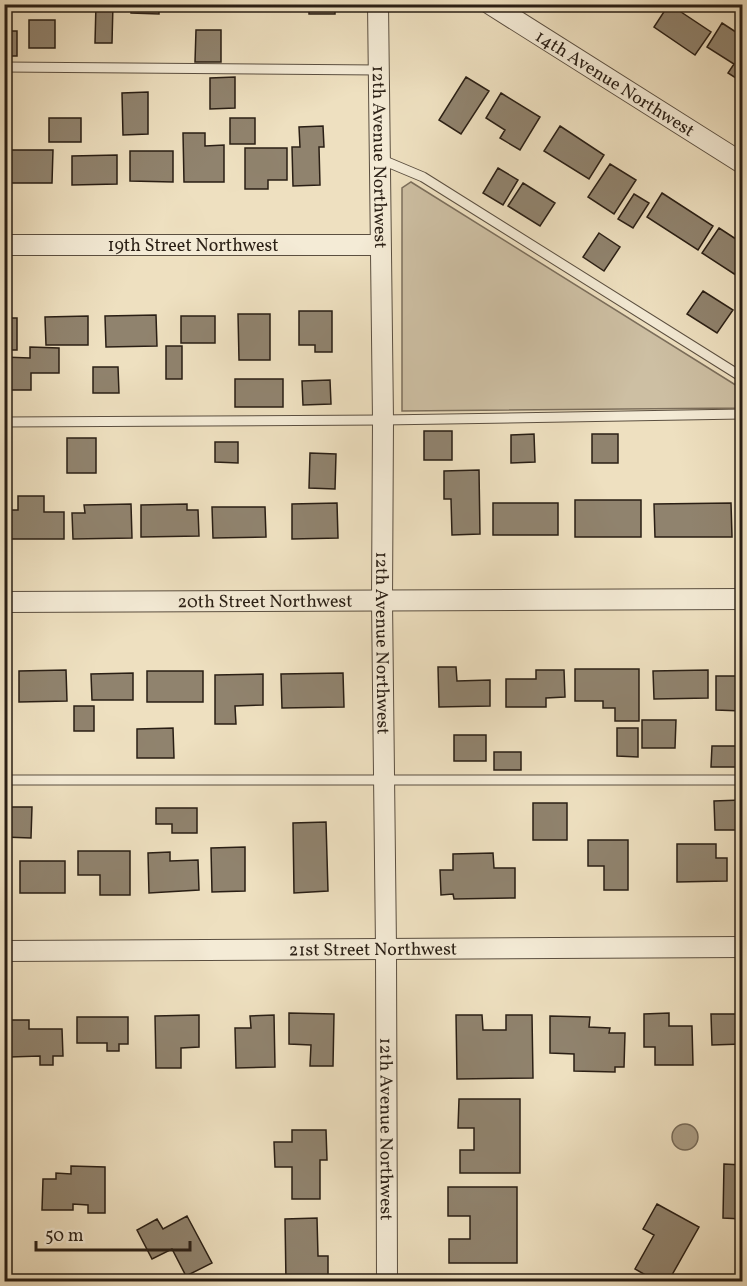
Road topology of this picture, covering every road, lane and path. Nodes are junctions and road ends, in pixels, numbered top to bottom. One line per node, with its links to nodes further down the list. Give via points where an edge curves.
1 (378, 4): 4 (street, 12th Avenue Northwest)
2 (490, 4): 6 (street, 14th Avenue Northwest)
3 (4, 67): 4 (lane)
4 (378, 70): 5 (street, 12th Avenue Northwest)
5 (379, 159): 8 (street, 12th Avenue Northwest); 9 (lane, via 423,177)
6 (742, 163)
7 (4, 245): 8 (street, 19th Street Northwest)
8 (380, 245): 11 (street, 12th Avenue Northwest)
9 (742, 377)
10 (742, 414): 11 (lane)
11 (383, 420): 12 (lane); 14 (street, 12th Avenue Northwest)
12 (4, 422)
13 (742, 599): 14 (street, 20th Street Northwest)
14 (382, 601): 15 (street, 20th Street Northwest); 17 (street, 12th Avenue Northwest)
15 (4, 602)
16 (4, 780): 17 (lane)
17 (384, 780): 18 (lane); 20 (street, 12th Avenue Northwest)
18 (742, 780)
19 (742, 947): 20 (street, 21st Street Northwest)
20 (386, 948): 21 (street, 21st Street Northwest); 22 (street, 12th Avenue Northwest)
21 (4, 951)
22 (387, 1281)

